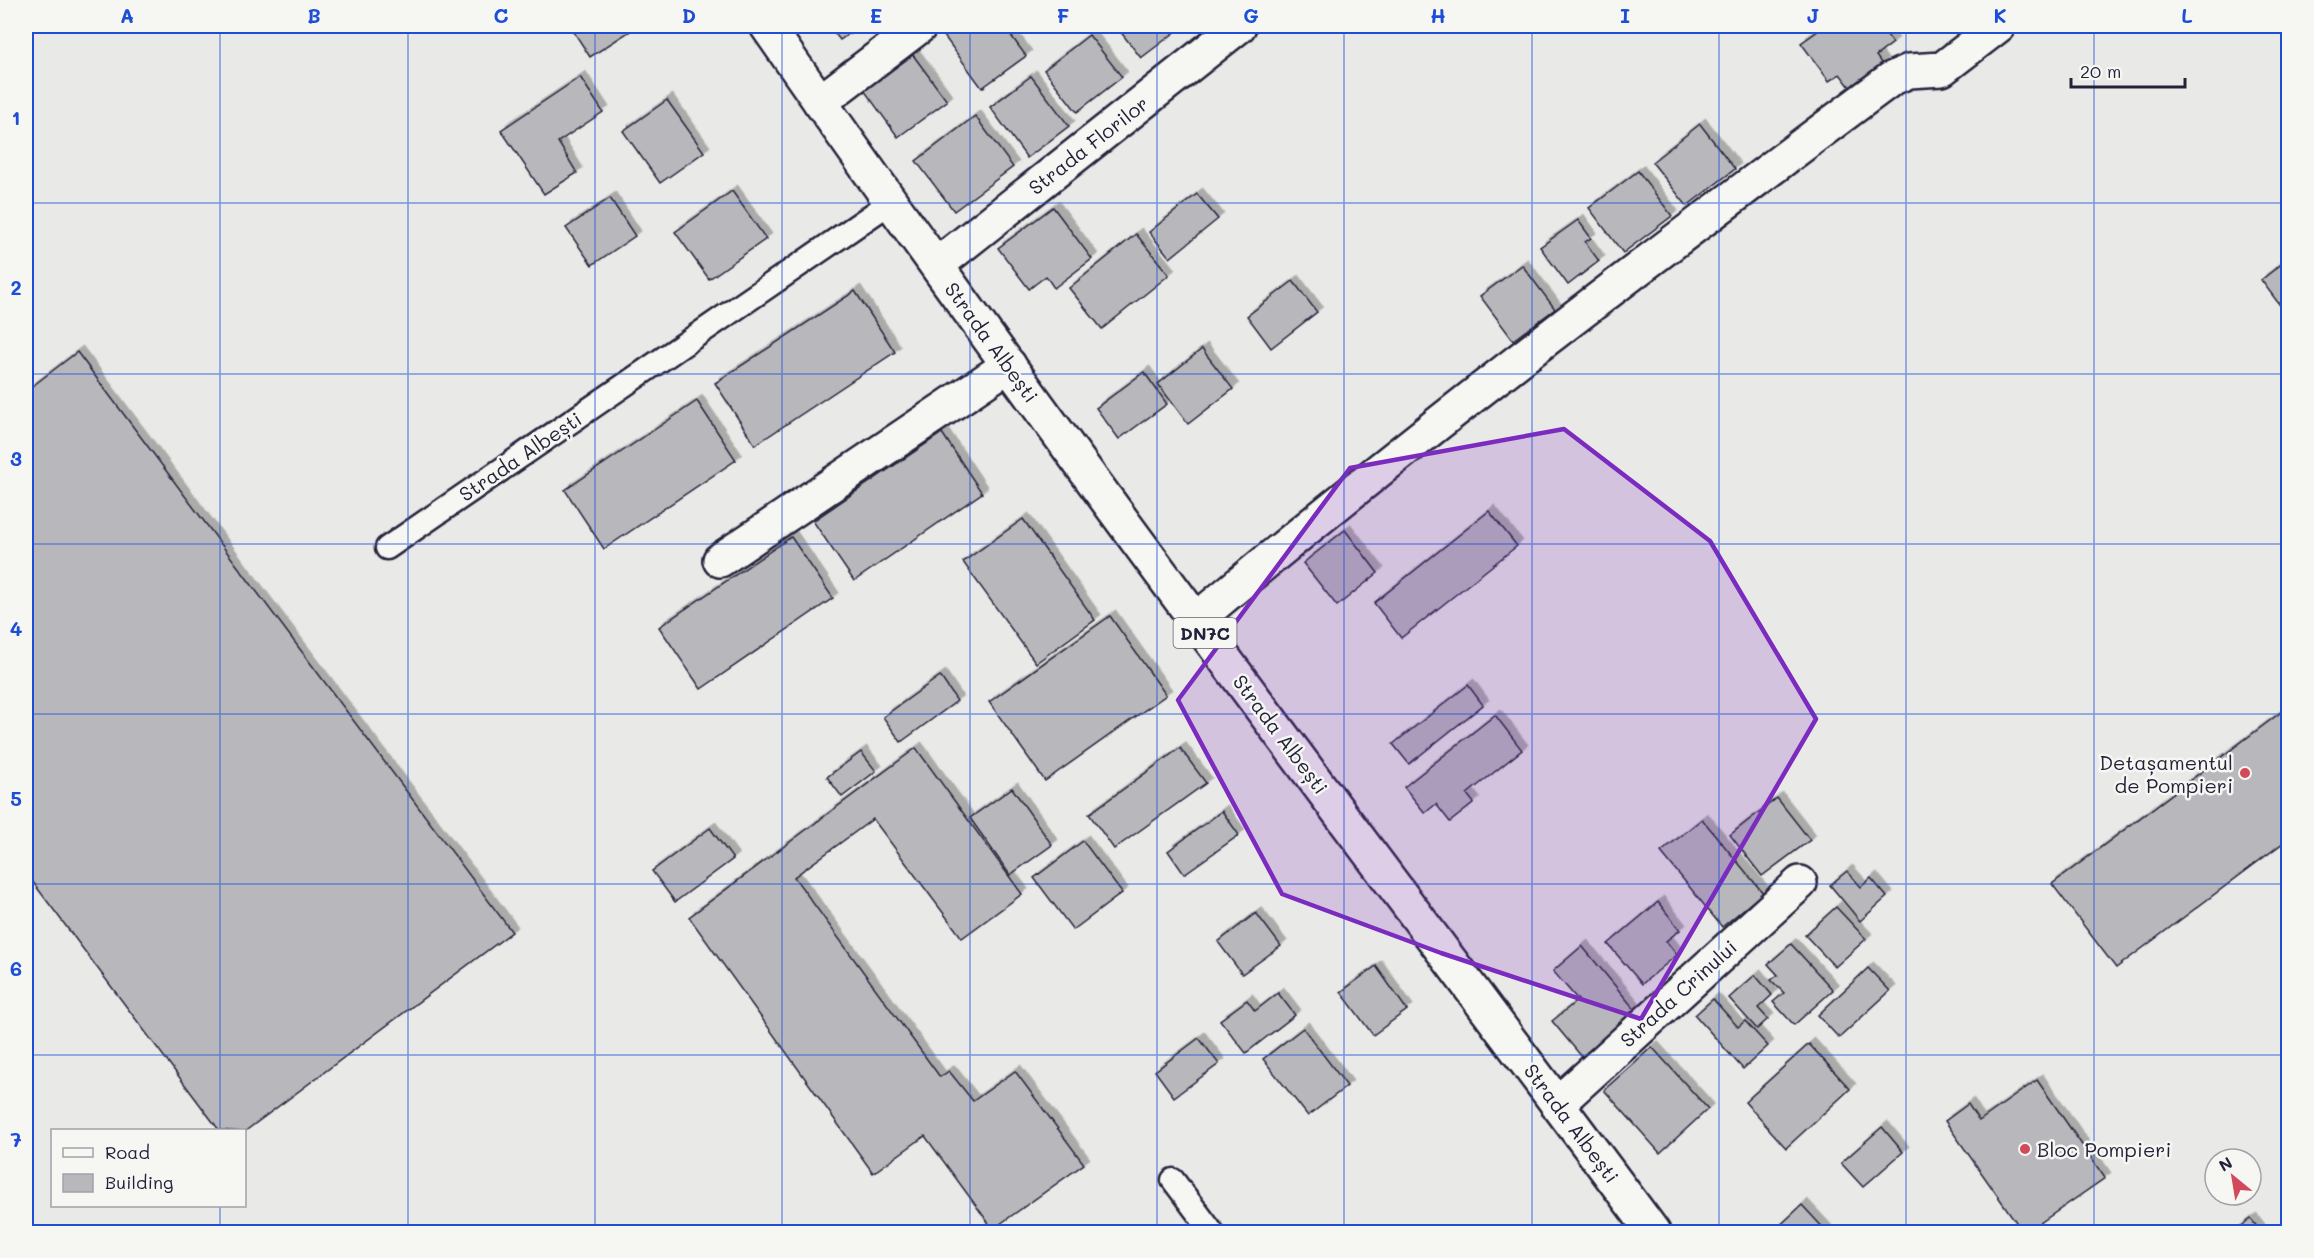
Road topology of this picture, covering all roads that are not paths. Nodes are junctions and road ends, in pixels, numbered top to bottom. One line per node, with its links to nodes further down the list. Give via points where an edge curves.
1 (767, 26): 5 (street, Strada Albești / DN7C)
2 (920, 26): 5 (street)
3 (1239, 26): 7 (street, Strada Florilor)
4 (1998, 26): 11 (street, via 1941,69 1909,71 1892,79 1480,390)
5 (820, 102): 6 (street, Strada Albești / DN7C)
6 (891, 202): 7 (street, Strada Albești / DN7C); 9 (lane, Strada Albești)
7 (936, 266): 8 (street, Strada Albești / DN7C)
8 (1009, 365): 10 (street); 11 (street, Strada Albești / DN7C)
9 (387, 548)
10 (720, 560)
11 (1196, 620): 13 (street, Strada Albești / DN7C)
12 (1800, 883): 13 (street, Strada Crinului)
13 (1557, 1104): 16 (street, Strada Albești / DN7C)
14 (1173, 1180): 15 (lane)
15 (1212, 1233)
16 (1653, 1233)

